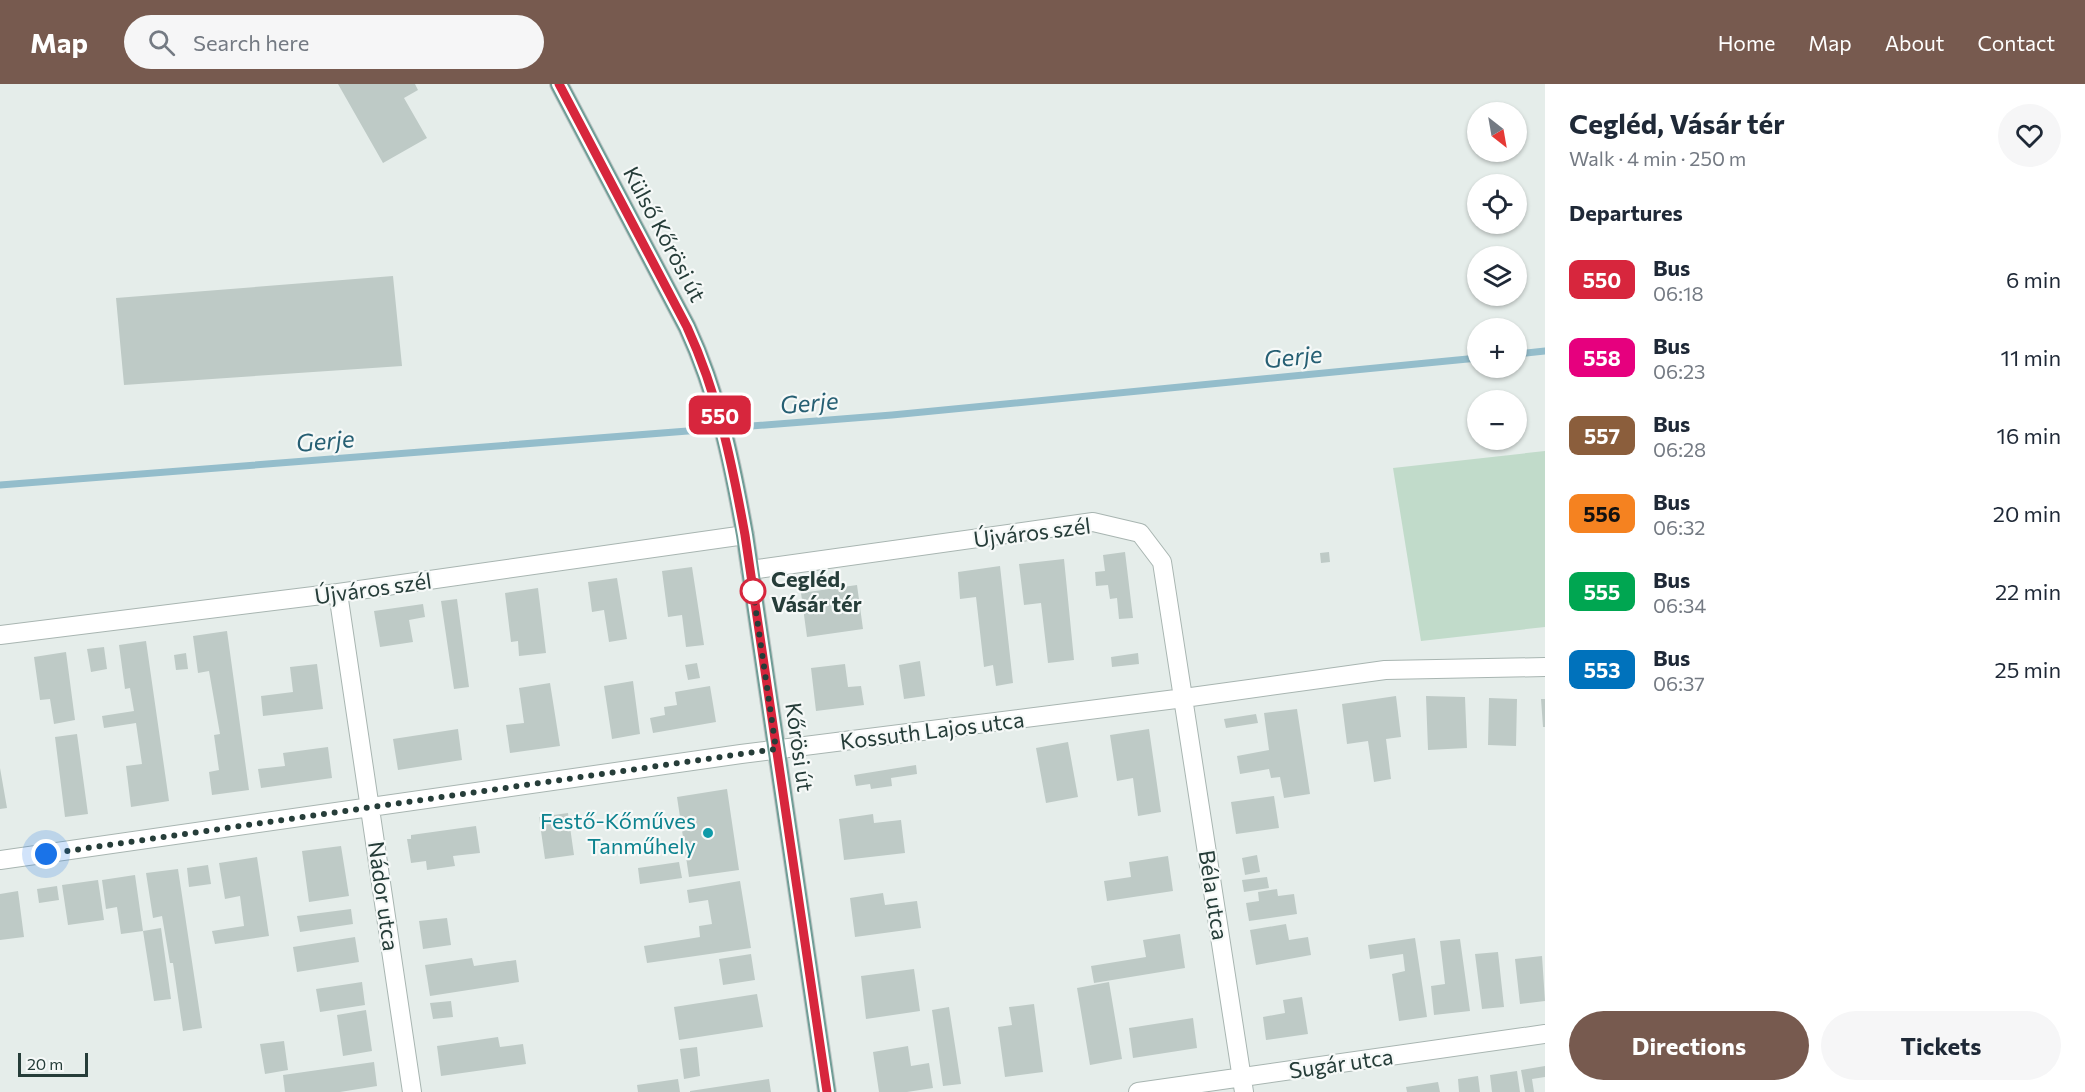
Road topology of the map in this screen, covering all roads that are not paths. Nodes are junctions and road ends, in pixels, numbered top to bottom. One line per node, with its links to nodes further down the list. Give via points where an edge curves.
1 (559, 84): 2 (main road, Külső Kőrösi út, via 687,327)
2 (719, 411): 3 (main road, Kőrösi út)
3 (745, 535): 4 (main road, Kőrösi út); 5 (street, Újváros szél)
4 (750, 570): 8 (street, Újváros szél, via 1094,522 1140,533 1162,562); 9 (main road, Kőrösi út)
5 (338, 593): 6 (street, Újváros szél); 10 (street, Nádor utca)
6 (0, 635)
7 (1545, 667): 8 (street, Kossuth Lajos utca, via 1385,670)
8 (1184, 698): 9 (street, Kossuth Lajos utca); 13 (street, Béla utca)
9 (776, 749): 10 (street, Kossuth Lajos utca); 15 (main road, Kőrösi út)
10 (371, 808): 11 (street, Kossuth Lajos utca); 14 (street, Nádor utca)
11 (0, 860)
12 (1545, 1034): 13 (street, Sugár utca)
13 (1243, 1085): 16 (street, Sugár utca)
14 (412, 1092)
15 (827, 1092)
16 (1138, 1092)

